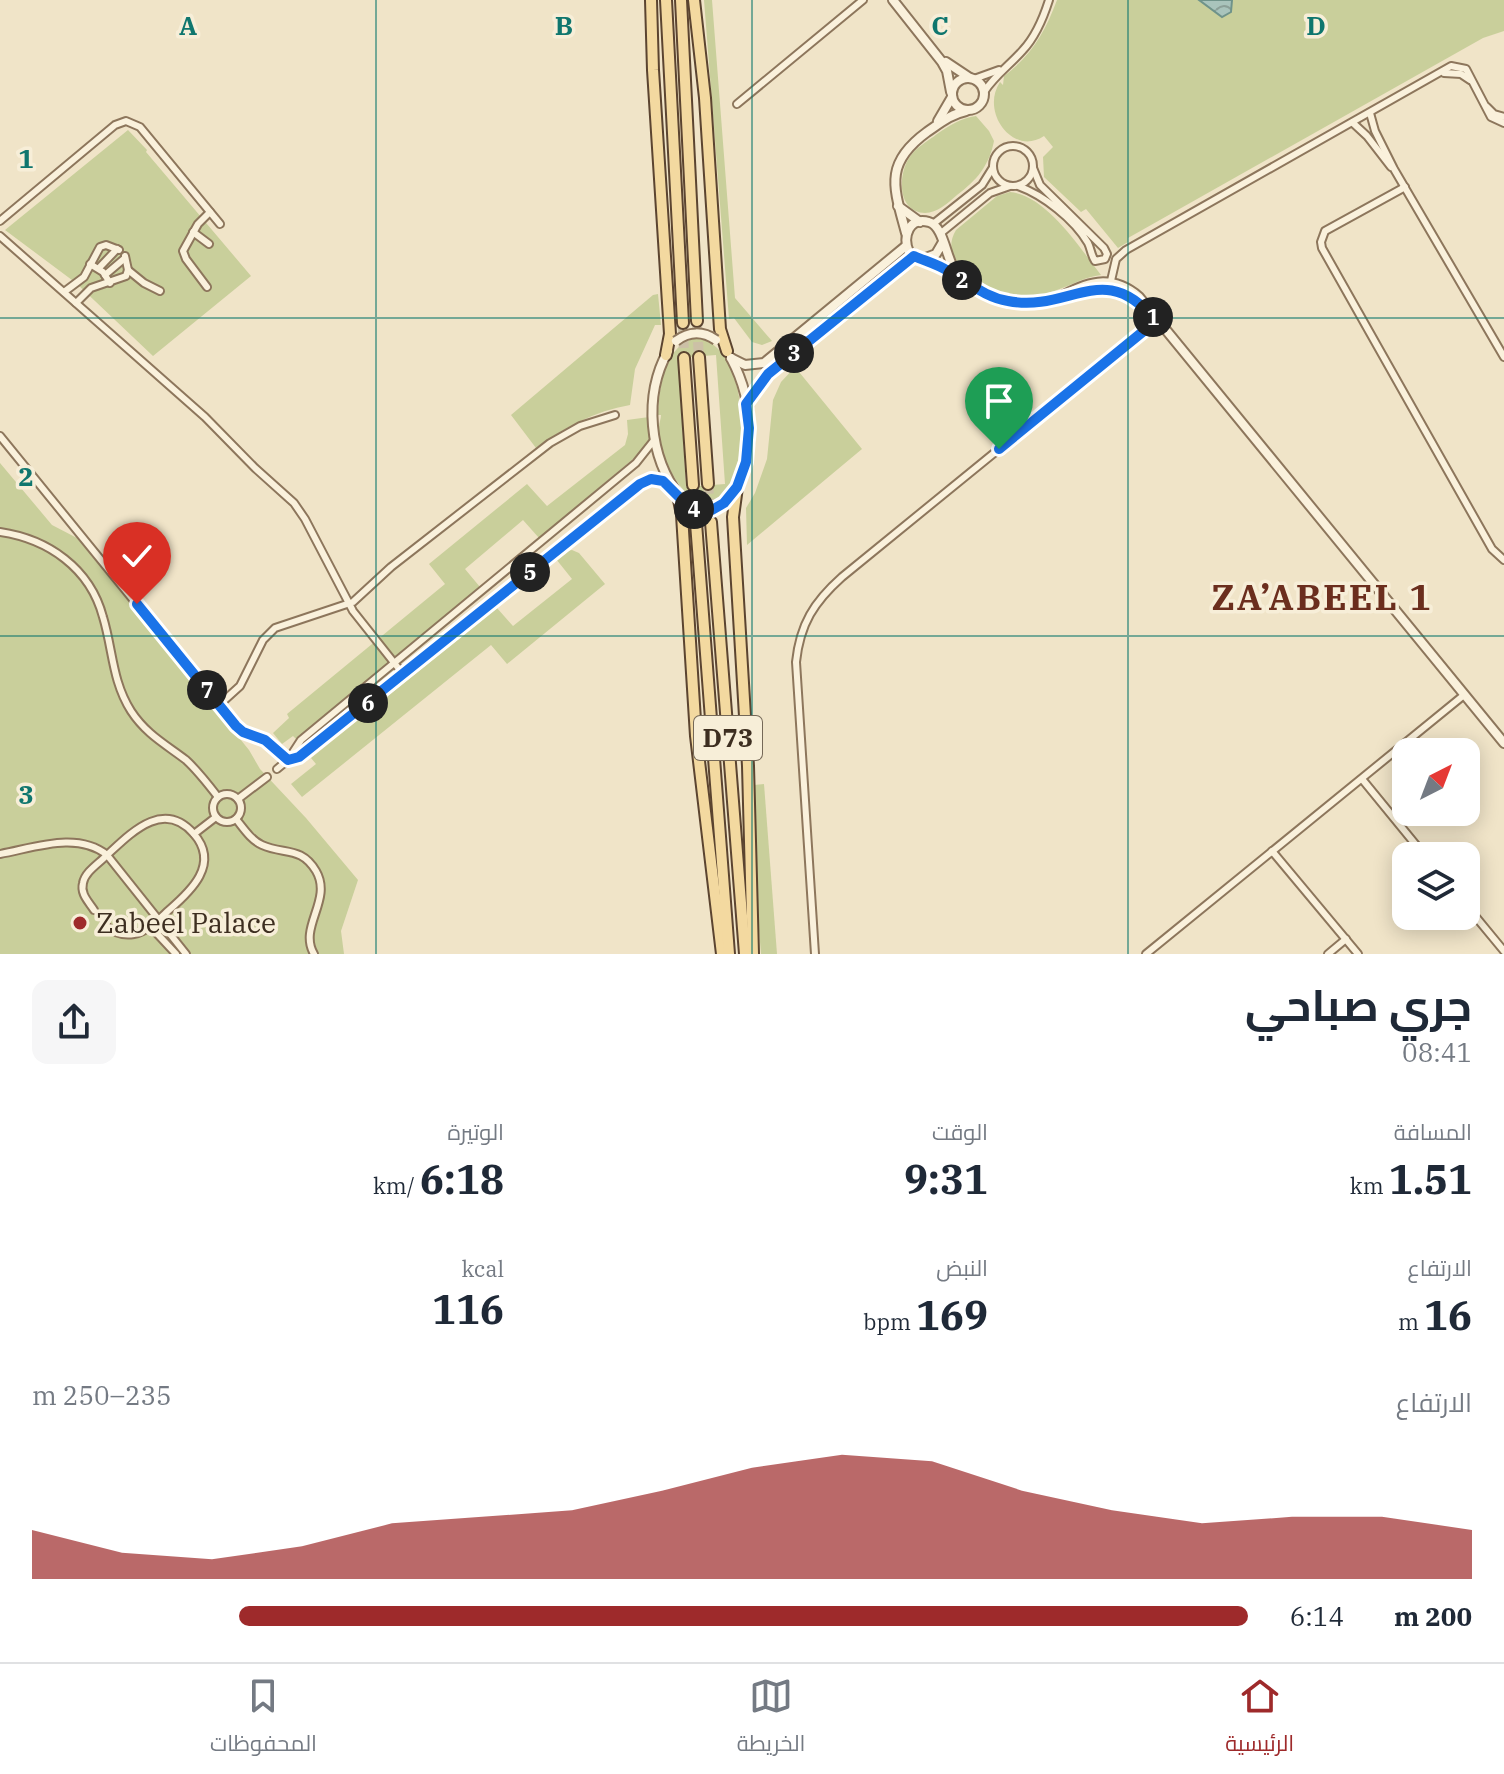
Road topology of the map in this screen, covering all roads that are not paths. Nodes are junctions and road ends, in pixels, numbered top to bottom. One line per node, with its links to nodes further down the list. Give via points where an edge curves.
1 (651, 0): 55 (main road, via 670,334)
2 (666, 0): 53 (main road)
3 (681, 0): 51 (main road)
4 (694, 0): 54 (main road, via 720,329)
5 (863, 0): 14 (street)
6 (893, 0): 8 (street)
7 (1049, 0): 9 (street, via 1036,32)
8 (936, 53): 10 (street); 12 (street)
9 (1005, 66): 10 (street); 11 (street)
10 (972, 79): 11 (street); 12 (street, via 958,82)
11 (984, 92): 15 (street, via 981,104)
12 (952, 94): 15 (street); 20 (street)
13 (1484, 103): 16 (street, via 1469,73 1451,66); 17 (street); 19 (street, via 1491,117)
14 (737, 104)
15 (966, 111): 20 (street)
16 (1370, 113): 18 (street); 23 (street)
17 (1504, 117)
18 (1353, 123): 23 (street); 46 (street, via 1126,250 1116,259)
19 (1504, 123)
20 (929, 131): 26 (street, via 898,165)
21 (993, 166): 22 (street, via 999,152 1014,147 1029,155); 24 (street, via 996,177); 31 (street, via 982,185)
22 (1033, 168): 24 (street, via 1028,179); 24 (street, via 1040,185 1104,248 1105,259 1095,261 1074,226 1039,196)
23 (1394, 169): 25 (street)
24 (1014, 186): 35 (street, via 990,193)
25 (1405, 187): 57 (street); 70 (street, via 1325,231 1322,248 1492,549)
26 (898, 205): 29 (street); 33 (street)
27 (210, 212): 28 (street, via 140,127 126,121); 30 (street); 32 (street)
28 (0, 221)
29 (920, 222): 31 (street); 33 (street)
30 (220, 224)
31 (933, 224): 35 (street)
32 (193, 232): 36 (street); 47 (street, via 183,254)
33 (906, 233): 37 (street)
34 (0, 236): 49 (street)
35 (942, 238): 39 (street, via 932,257); 44 (street)
36 (209, 244)
37 (906, 246): 39 (street); 54 (street, via 764,363 745,365)
38 (122, 253): 40 (street, via 102,246); 41 (street); 42 (street); 43 (street)
39 (916, 257): 44 (street); 59 (street, via 768,374)
40 (90, 264): 41 (street); 49 (street, via 81,280)
41 (99, 268): 43 (street)
42 (128, 270): 45 (street); 48 (street)
43 (105, 275): 45 (street)
44 (959, 277): 46 (street, via 999,299 1034,303 1057,299 1089,283)
45 (110, 283): 50 (street, via 91,288)
46 (1110, 285): 52 (street, via 1131,291)
47 (207, 287)
48 (160, 291)
49 (64, 292): 50 (street)
50 (76, 303): 71 (street, via 294,503)
51 (697, 321)
52 (1156, 321): 74 (street); 104 (street, via 842,577 811,609 796,662)
53 (683, 323)
54 (729, 354): 55 (street, bridge, via 716,340 699,333 676,341); 59 (street)
55 (666, 355): 62 (street, via 654,398)
56 (699, 357): 63 (main road)
57 (1504, 357)
58 (684, 358): 64 (main road)
59 (746, 404): 65 (street, via 748,451)
60 (615, 415): 71 (street, via 550,443)
61 (0, 436): 75 (street)
62 (655, 439): 66 (street, via 659,460); 72 (street, via 636,463)
63 (708, 484)
64 (693, 485)
65 (737, 487): 66 (street, bridge, via 718,508 705,511); 103 (main road, via 733,528)
66 (679, 495): 73 (street, via 657,479 640,484); 100 (main road, via 696,736)
67 (711, 522): 102 (main road, D73)
68 (696, 523): 101 (main road, D73)
69 (0, 532): 81 (street, via 46,546 80,573 101,608 113,670 126,702 149,734 194,768)
70 (1504, 560)
71 (349, 604): 72 (street); 75 (street, via 270,631 244,680)
72 (394, 663): 73 (street); 77 (street, via 301,740)
73 (403, 674): 77 (street, via 309,750)
74 (1464, 695): 76 (street); 80 (street)
75 (219, 705): 77 (street, via 239,730 265,740)
76 (1504, 743)
77 (288, 760): 78 (street)
78 (277, 769)
79 (267, 777): 82 (street)
80 (1362, 779): 86 (street); 87 (street)
81 (218, 797): 82 (street); 83 (street)
82 (238, 799): 84 (street, via 241,810)
83 (216, 817): 84 (street); 85 (street)
84 (236, 819): 99 (street, via 258,843 296,853 316,872 322,892 309,935)
85 (194, 834): 89 (street, via 172,820 151,821); 91 (street, via 203,855 200,878)
86 (1414, 842)
87 (1272, 851): 95 (street); 105 (street)
88 (0, 854): 89 (street, via 77,842)
89 (107, 855): 90 (street, via 82,884); 91 (street)
90 (94, 910)
91 (157, 920): 94 (street); 98 (street)
92 (1480, 922): 96 (street)
93 (105, 925): 94 (street, via 130,935)
94 (150, 926): 97 (street)
95 (1346, 939): 106 (street); 107 (street)
96 (1504, 951)
97 (176, 954)
98 (186, 954)
99 (314, 954)
100 (722, 954)
101 (729, 954)
102 (745, 954)
103 (753, 954)
104 (815, 954)
105 (1146, 954)
106 (1328, 954)
107 (1358, 954)

